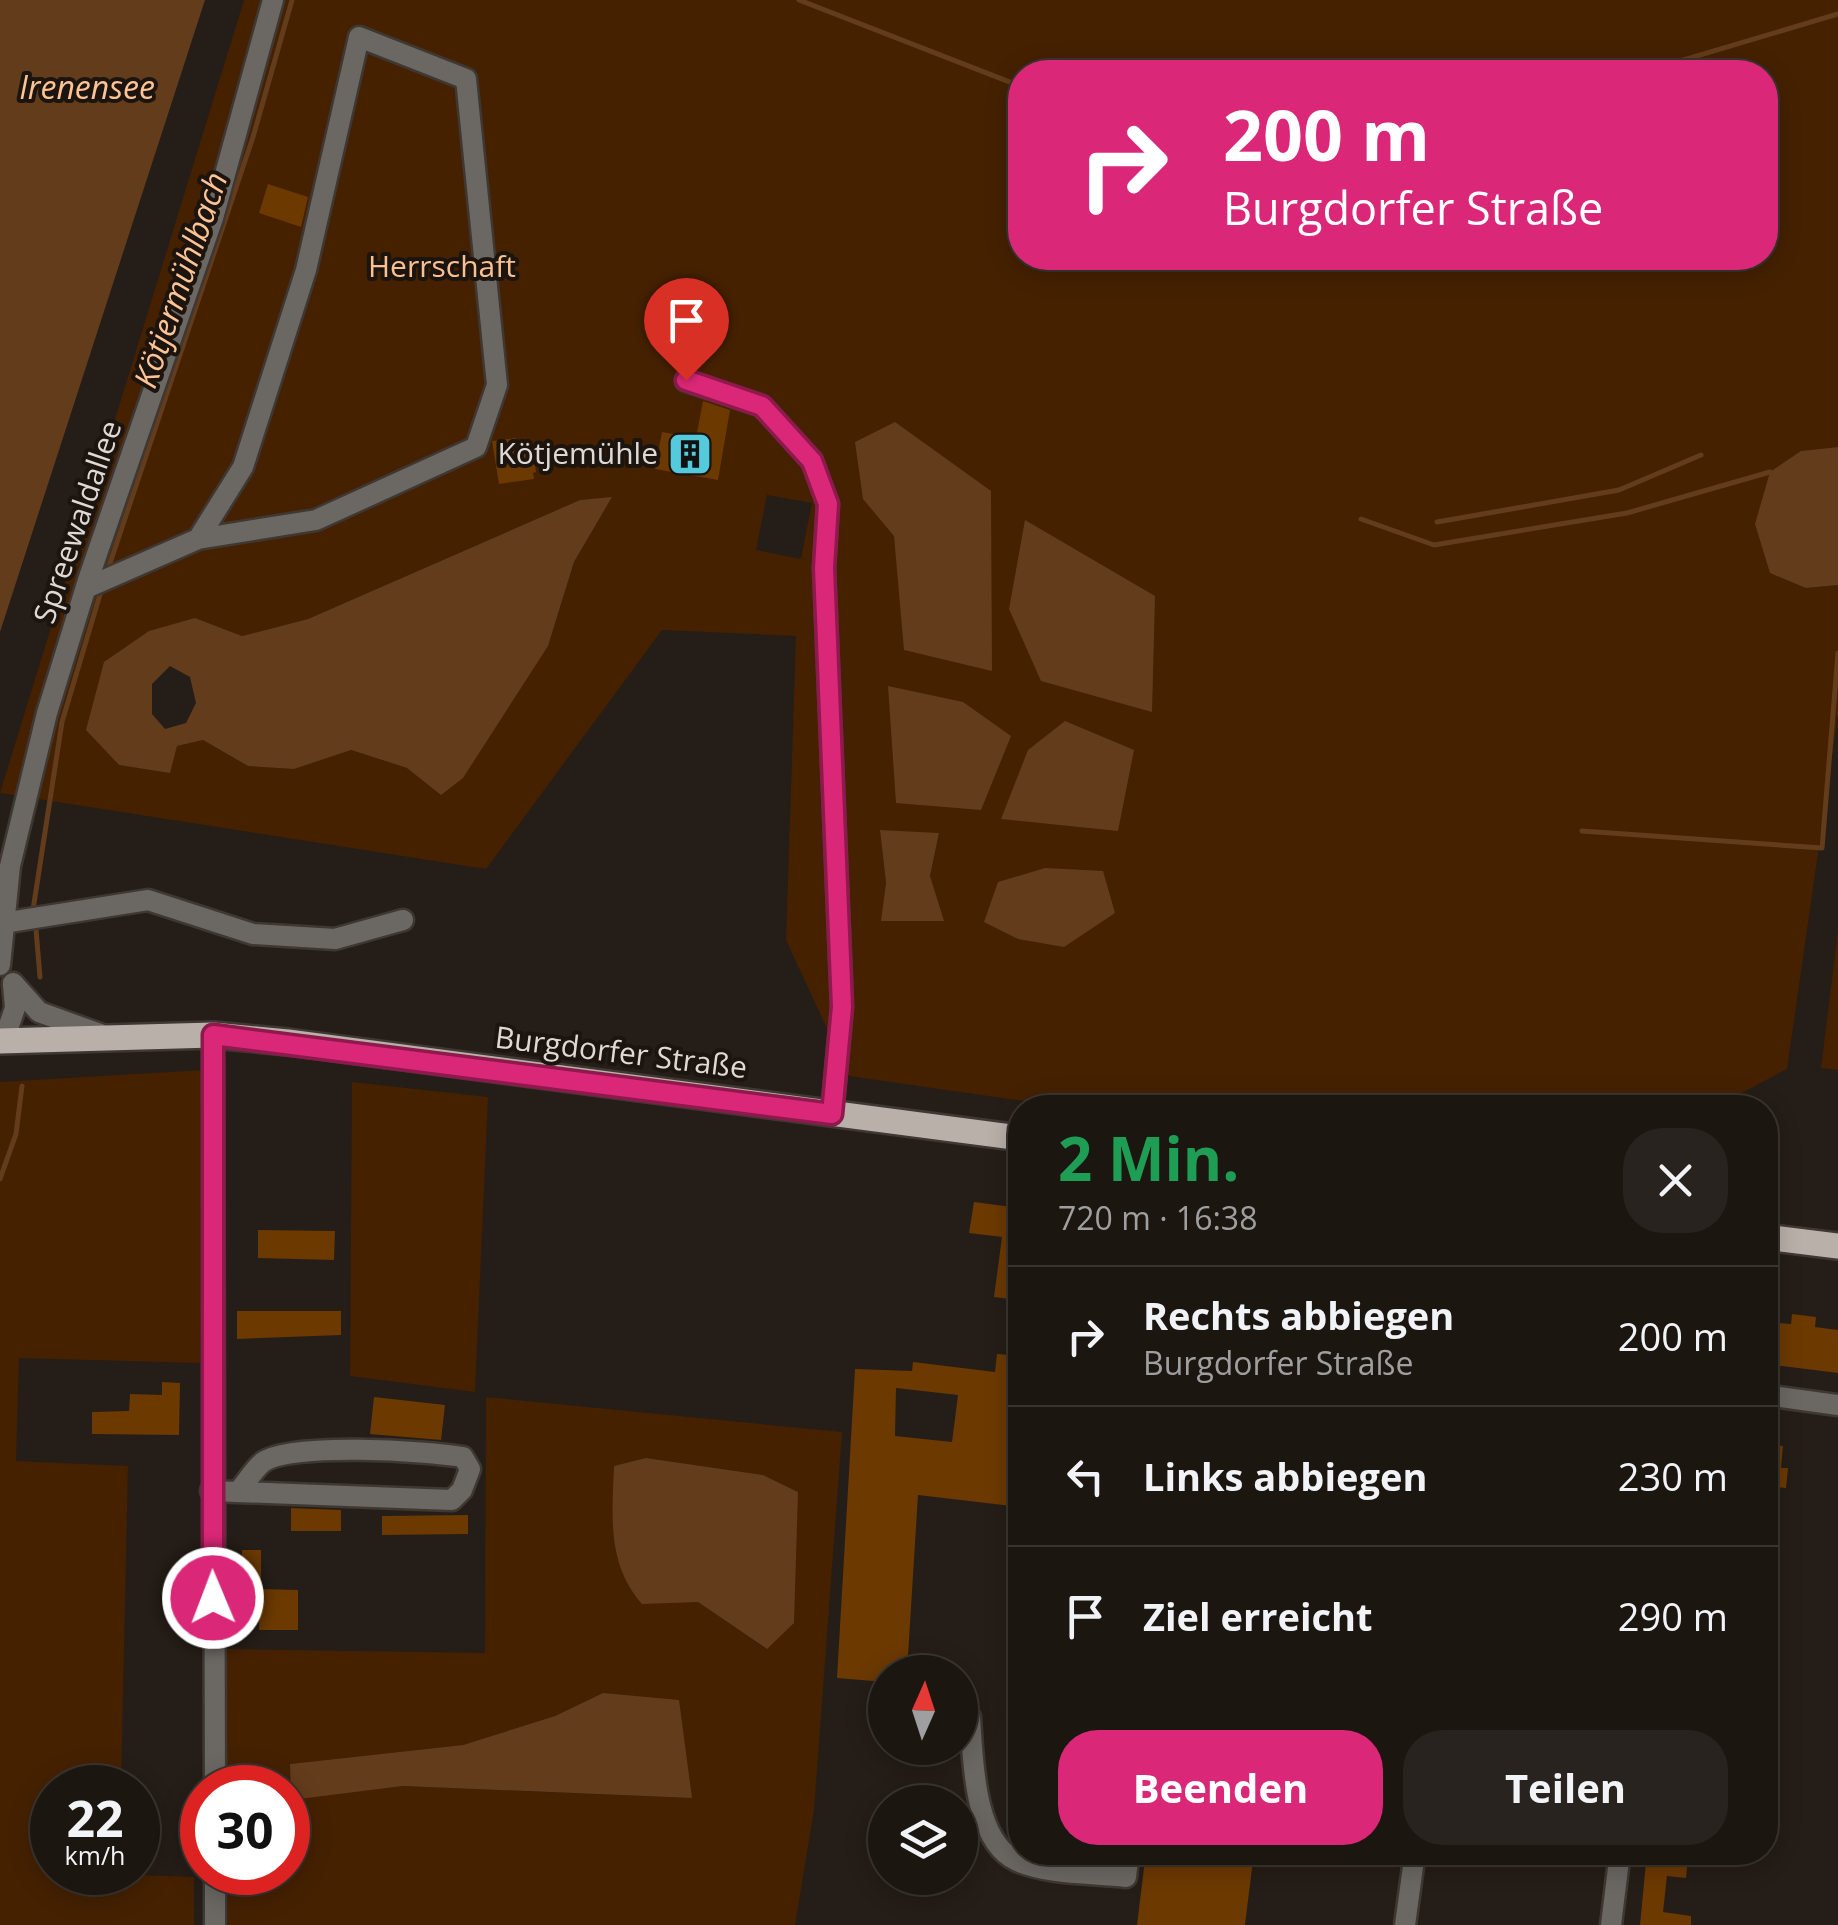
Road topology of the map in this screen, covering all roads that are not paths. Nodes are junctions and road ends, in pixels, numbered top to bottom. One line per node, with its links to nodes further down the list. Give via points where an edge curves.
1 (273, 0): 4 (street, Spreewaldallee, via 213,218)
2 (686, 380): 12 (street, via 762,406 812,461 828,504 824,568 842,1007)
3 (198, 539): 3 (street, via 316,520 476,447 497,386 466,79 360,37 300,288 243,468); 4 (street)
4 (86, 588): 6 (street, Spreewaldallee, via 21,813)
5 (403, 920): 6 (street, via 334,939 253,934 148,900)
6 (3, 922): 7 (street, Spreewaldallee)
7 (1, 959): 8 (street, Spreewaldallee)
8 (12, 984): 10 (street, via 40,1012); 11 (street, Spreewaldallee, via 15,1008)
9 (213, 1035): 10 (main road, Burgdorfer Straße); 12 (main road, Burgdorfer Straße); 18 (street)
10 (106, 1036): 11 (main road, Burgdorfer Straße)
11 (2, 1037)
12 (832, 1114): 13 (main road, Burgdorfer Straße)
13 (1008, 1136)
14 (1778, 1239): 15 (main road)
15 (1838, 1246)
16 (1778, 1397): 17 (street)
17 (1838, 1405)
18 (211, 1491): 19 (street); 20 (street)
19 (238, 1492): 19 (street, via 452,1500 470,1469 464,1457 438,1453 321,1450 264,1460)
20 (215, 1765)
21 (975, 1765): 22 (street, via 980,1807)
22 (1008, 1855)
23 (1034, 1865): 24 (street, via 1126,1877)
24 (1127, 1865)
25 (1413, 1865): 29 (street)
26 (1618, 1865): 30 (street)
27 (215, 1895): 28 (street)
28 (215, 1925)
29 (1405, 1925)
30 (1611, 1925)

